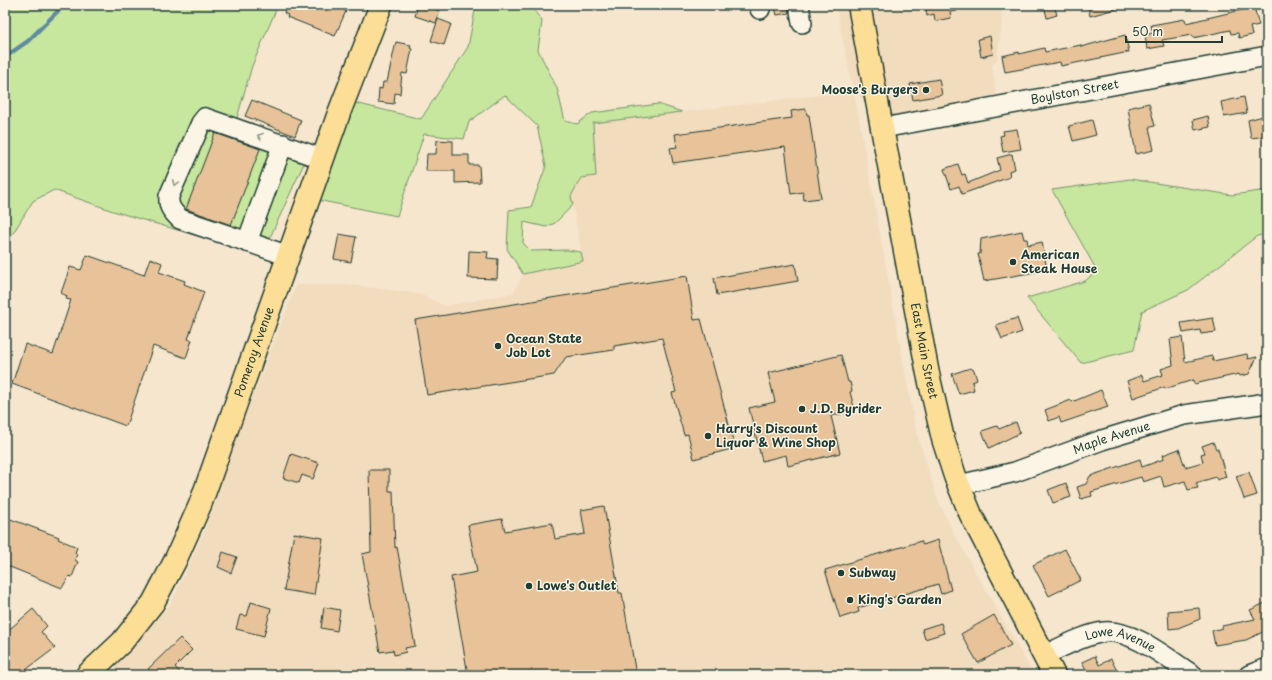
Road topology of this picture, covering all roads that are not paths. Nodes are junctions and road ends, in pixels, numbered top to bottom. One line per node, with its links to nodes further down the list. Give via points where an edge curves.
1 (381, 5): 6 (main road, Pomeroy Avenue)
2 (859, 5): 4 (main road, East Main Street)
3 (1267, 56): 4 (street, Boylston Street)
4 (882, 128): 10 (main road, East Main Street, via 932,392 943,439)
5 (283, 144): 6 (street); 7 (street); 7 (street, one-way to 7, via 205,118 169,196 168,204 180,219)
6 (323, 159): 8 (main road, Pomeroy Avenue)
7 (247, 242): 8 (street)
8 (289, 256): 13 (main road, Pomeroy Avenue, via 200,505 175,562 153,603 138,623)
9 (1267, 403): 10 (street, Maple Avenue, via 1184,415 1102,440 1015,472)
10 (959, 485): 11 (main road, East Main Street, via 979,532)
11 (1044, 655): 14 (main road, East Main Street); 15 (street, Lowe Avenue, via 1082,638 1112,632 1144,643)
12 (1267, 668): 16 (street)
13 (87, 675)
14 (1054, 675)
15 (1193, 675)
16 (1249, 675)

